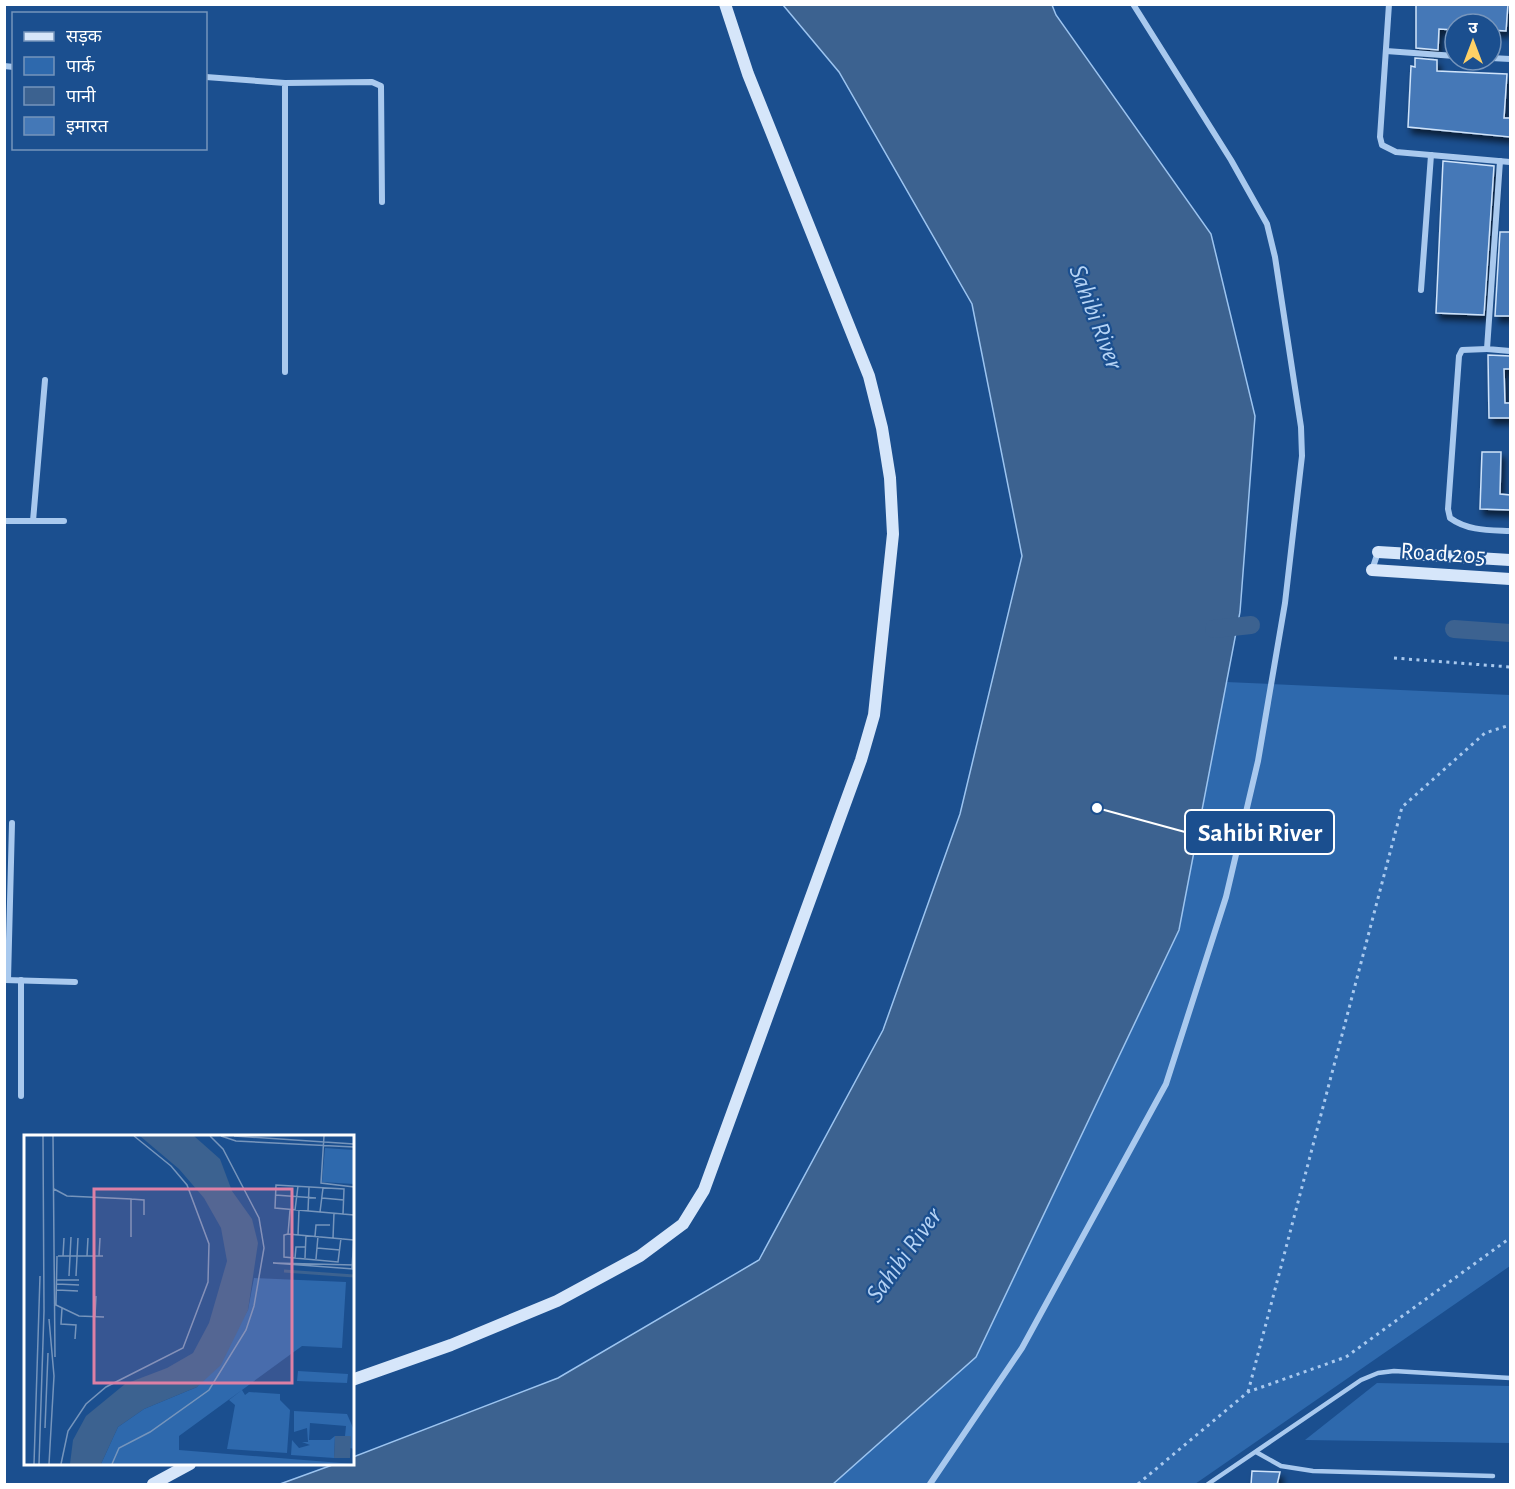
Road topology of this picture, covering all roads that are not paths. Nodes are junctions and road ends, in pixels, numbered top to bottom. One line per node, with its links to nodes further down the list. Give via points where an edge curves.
1 (725, 4): 31 (street, via 748,74 869,376 882,428 893,534 874,715 749,1071 704,1190 683,1224 640,1256 557,1301)
2 (1133, 4): 36 (street, via 1253,195 1273,246 1301,426 1302,456 1285,603 1258,761 1226,897 1166,1083 1022,1348)
3 (1389, 4): 4 (street)
4 (1386, 51): 5 (street); 8 (street, via 1382,146 1396,152)
5 (1443, 55)
6 (207, 77): 7 (street)
7 (285, 82): 11 (street, via 377,82 381,86); 15 (street)
8 (1431, 155): 9 (street); 12 (street)
9 (1500, 161): 10 (street); 13 (street)
10 (1510, 162)
11 (382, 202)
12 (1421, 290)
13 (1487, 349): 14 (street); 20 (street, via 1469,348 1459,356 1448,509 1450,518 1460,525)
14 (1510, 351)
15 (285, 372)
16 (45, 380): 18 (street)
17 (4, 520): 18 (street)
18 (33, 520): 19 (street)
19 (64, 520)
20 (1510, 531)
21 (1378, 552): 22 (street, Road 205); 23 (street)
22 (1510, 560)
23 (1372, 570): 24 (street, Road 205)
24 (1510, 579)
25 (12, 823): 26 (street)
26 (6, 980): 27 (street)
27 (21, 980): 28 (street); 29 (street)
28 (75, 982)
29 (21, 1096)
30 (1510, 1378): 32 (lane, via 1378,1373)
31 (354, 1379)
32 (1256, 1452): 34 (lane, via 1281,1466 1313,1471); 37 (lane)
33 (188, 1465): 35 (street)
34 (1493, 1476)
35 (153, 1485)
36 (930, 1485)
37 (1208, 1485)

